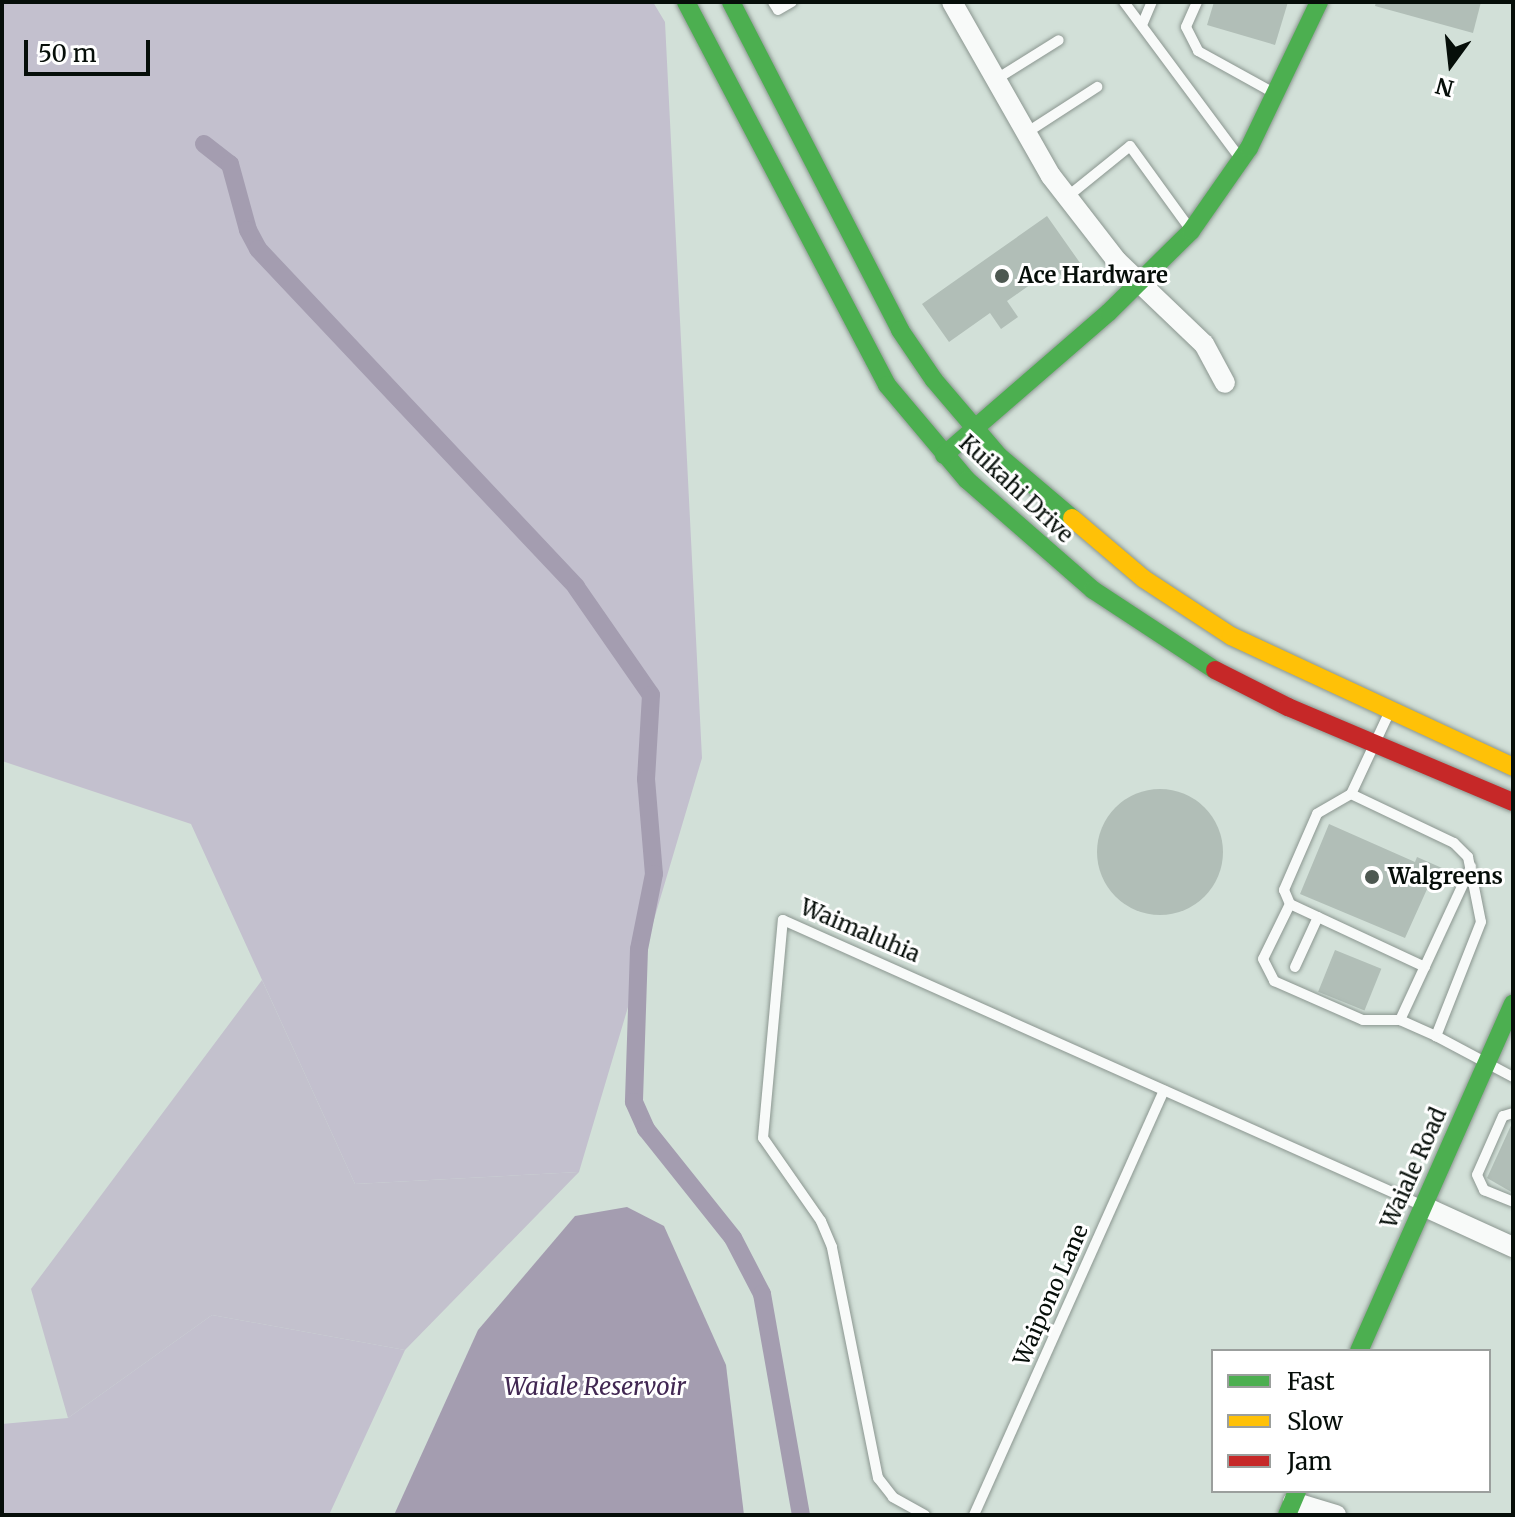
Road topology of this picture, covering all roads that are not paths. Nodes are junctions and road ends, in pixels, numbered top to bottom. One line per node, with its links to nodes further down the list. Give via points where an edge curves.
1 (686, 2): 22 (main road, Kuikahi Drive, via 859,338 887,385)
2 (731, 2): 21 (main road, Kuikahi Drive, via 893,317 934,380)
3 (773, 2): 4 (lane, via 778,10)
4 (792, 2)
5 (952, 2): 12 (street)
6 (1124, 2): 10 (lane)
7 (1152, 2): 10 (lane)
8 (1197, 2): 14 (lane, via 1186,27 1198,51)
9 (1319, 2): 14 (main road)
10 (1142, 25): 16 (lane)
11 (1059, 40): 12 (lane)
12 (995, 80): 15 (street)
13 (1097, 87): 15 (lane)
14 (1278, 94): 16 (main road)
15 (1025, 134): 17 (street)
16 (1241, 159): 18 (main road)
17 (1066, 198): 18 (lane, via 1130,146); 19 (street, via 1117,261)
18 (1191, 231): 19 (main road)
19 (1142, 281): 20 (street, via 1204,344); 21 (main road)
20 (1225, 383)
21 (973, 426): 22 (main road); 23 (main road, Kuikahi Drive, via 1041,496 1191,611 1262,654)
22 (944, 455): 24 (main road, Kuikahi Drive, via 1022,533 1145,629 1288,707)
23 (1390, 712): 24 (lane); 25 (main road, Kuikahi Drive)
24 (1375, 743): 26 (lane); 27 (main road, Kuikahi Drive)
25 (1513, 767)
26 (1351, 794): 28 (lane, via 1454,843); 29 (lane, via 1324,808 1310,825 1285,878)
27 (1513, 802)
28 (1471, 867): 32 (lane); 35 (lane, via 1481,922)
29 (1290, 904): 30 (lane); 34 (lane, via 1263,959 1274,981 1363,1020)
30 (1318, 917): 31 (lane); 32 (lane)
31 (1295, 967)
32 (1425, 967): 34 (lane)
33 (1513, 1004): 36 (main road, Waiale Road)
34 (1400, 1020): 35 (lane)
35 (1436, 1036): 36 (lane)
36 (1486, 1064): 37 (lane); 41 (main road, Waiale Road)
37 (1513, 1077)
38 (1164, 1091): 41 (lane, Waimaluhia); 45 (lane, Waimaluhia, via 783,920 763,1138 821,1221 832,1247 878,1478 893,1497); 46 (lane, Waipono Lane)
39 (1513, 1113): 40 (lane, via 1503,1116 1477,1175 1484,1190)
40 (1513, 1202)
41 (1423, 1206): 42 (street); 43 (main road, Waiale Road)
42 (1513, 1247)
43 (1360, 1349)
44 (1292, 1503): 47 (street)
45 (925, 1515)
46 (974, 1515)
47 (1336, 1515)

